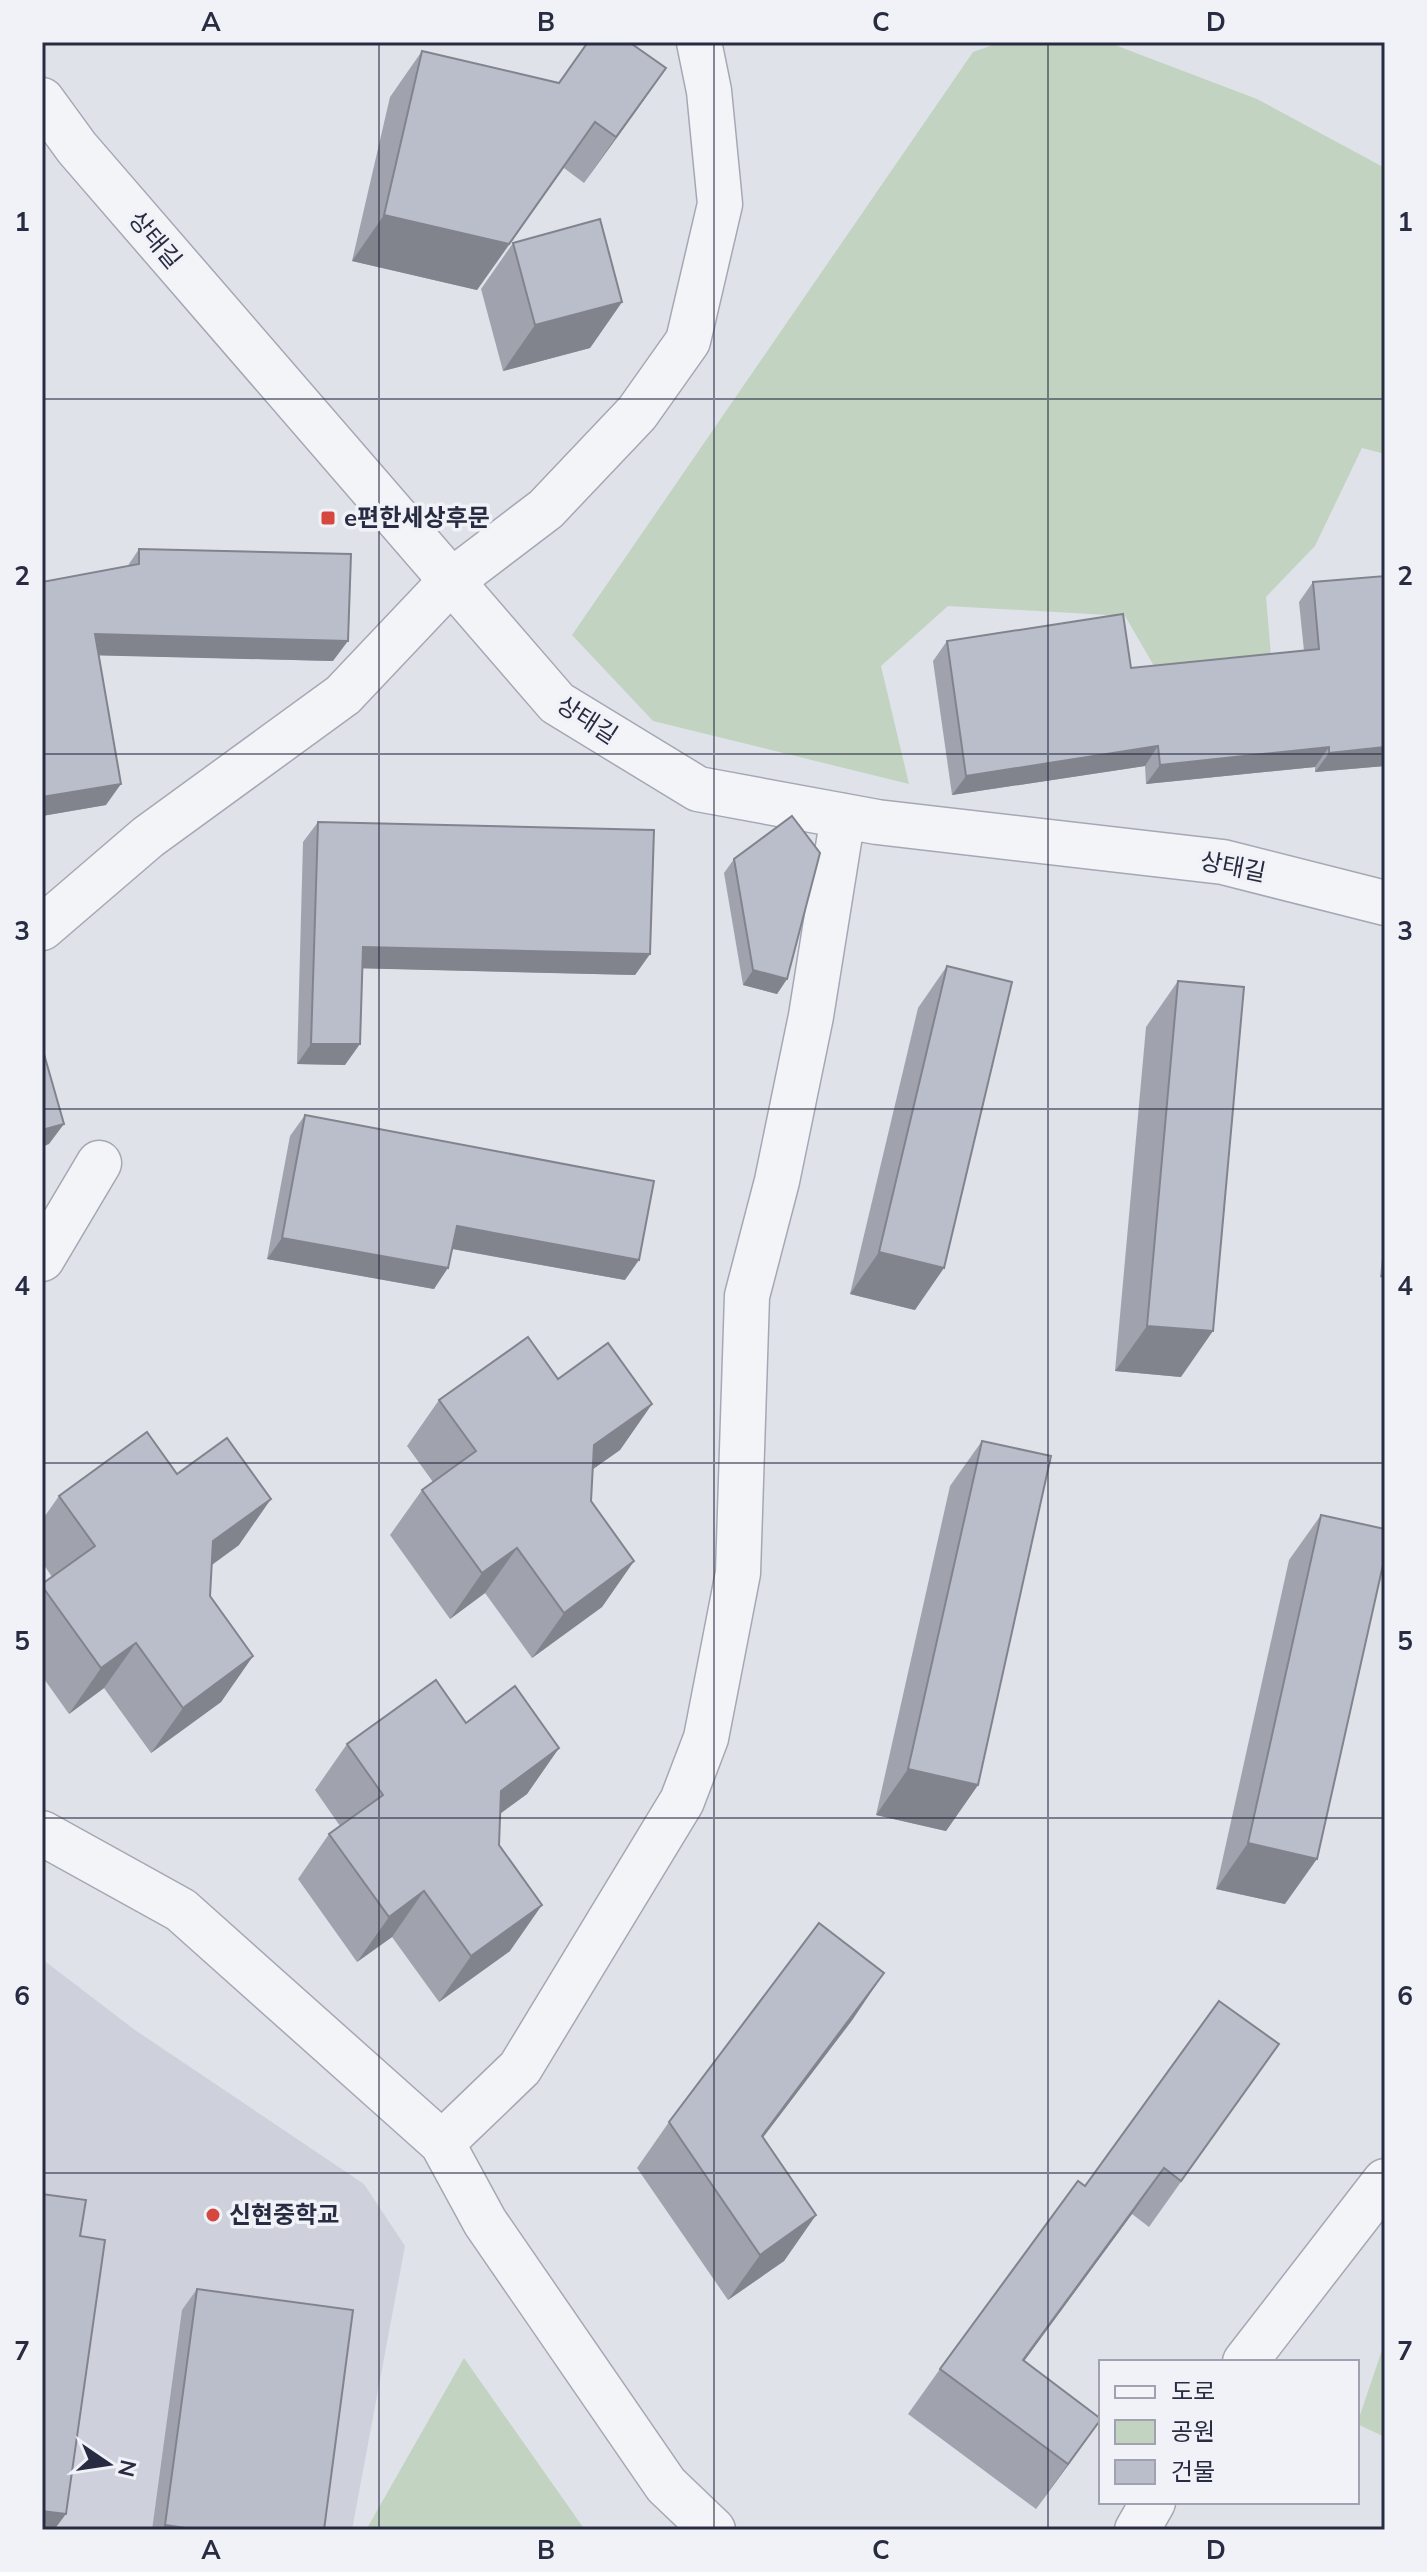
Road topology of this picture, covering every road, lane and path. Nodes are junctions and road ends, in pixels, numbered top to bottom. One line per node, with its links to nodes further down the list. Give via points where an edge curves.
1 (699, 42): 3 (street, via 720,204 688,341 637,413 546,509)
2 (42, 100): 3 (street, 상태길, via 77,148)
3 (450, 582): 4 (street, 상태길, via 557,703 698,789); 6 (street, via 343,695 148,837)
4 (843, 816): 5 (street, 상태길, via 1223,862); 10 (street, via 787,1136 747,1296 738,1573 706,1738 682,1801 520,2068)
5 (1385, 903)
6 (42, 928)
7 (99, 1163): 8 (street)
8 (42, 1259)
9 (42, 1833): 10 (street, via 181,1910)
10 (442, 2143): 14 (street, via 485,2222 666,2485)
11 (1385, 2181): 12 (street)
12 (1247, 2360)
13 (1152, 2504): 15 (street)
14 (713, 2530)
15 (1137, 2530)

